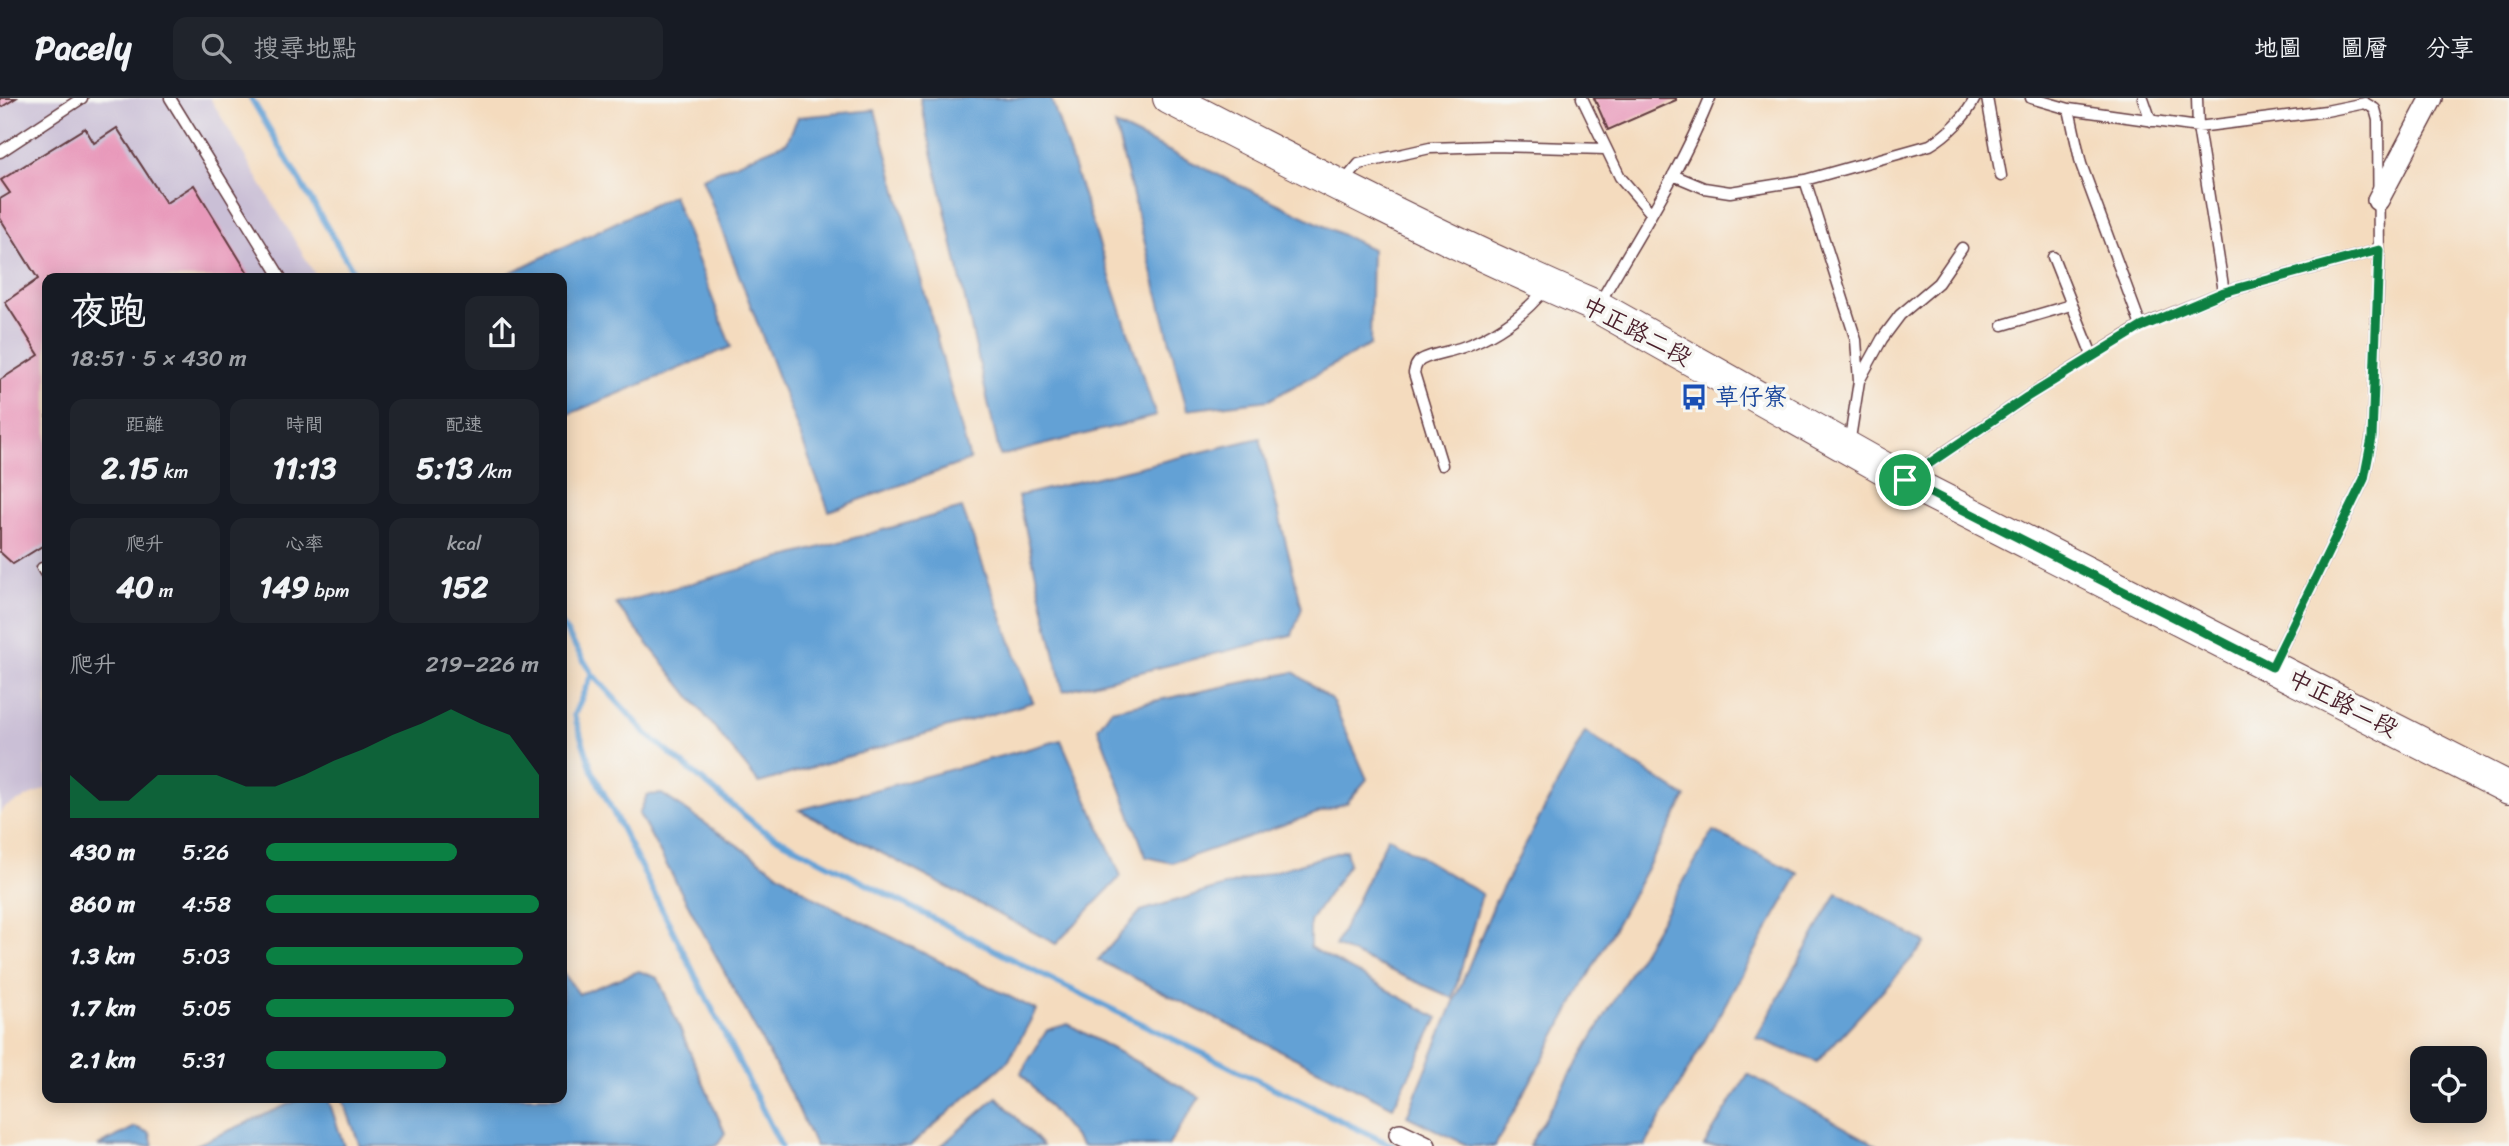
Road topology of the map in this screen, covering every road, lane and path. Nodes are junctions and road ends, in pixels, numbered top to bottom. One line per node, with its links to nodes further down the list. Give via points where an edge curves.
1 (82, 98): 16 (lane)
2 (170, 98): 26 (lane)
3 (1169, 98): 20 (main road, 中正路二段)
4 (1582, 98): 15 (lane)
5 (1710, 98): 17 (lane)
6 (1975, 98): 19 (lane, via 1930,145)
7 (1987, 98): 18 (lane)
8 (2031, 98): 12 (lane)
9 (2143, 98): 13 (lane)
10 (2197, 98): 14 (lane)
11 (2432, 98): 21 (street)
12 (2069, 108): 13 (lane); 32 (lane, via 2081,164)
13 (2151, 121): 14 (lane)
14 (2198, 127): 21 (lane, via 2365,103 2375,109 2378,120); 28 (lane)
15 (1605, 149): 20 (lane, via 1430,148 1359,164); 22 (lane, via 1620,177)
16 (0, 152)
17 (1673, 175): 19 (lane, via 1719,191); 22 (lane)
18 (2001, 176)
19 (1805, 180): 34 (lane, via 1856,340)
20 (1339, 186): 27 (main road, 中正路二段)
21 (2378, 200): 24 (lane)
22 (1651, 213): 30 (lane)
23 (1962, 248): 34 (lane, via 1938,283 1894,323)
24 (2379, 250): 28 (lane); 38 (lane, via 2369,460 2364,479)
25 (2053, 257): 29 (lane)
26 (278, 273)
27 (1547, 286): 30 (main road, 中正路二段); 36 (lane, via 1530,308 1501,328 1416,366 1414,373)
28 (2224, 292): 32 (lane)
29 (2071, 305): 31 (lane); 33 (lane)
30 (1598, 307): 35 (main road, 中正路二段)
31 (2003, 326)
32 (2141, 327): 33 (lane)
33 (2092, 355): 37 (lane)
34 (1859, 380): 35 (lane)
35 (1848, 449): 37 (main road, 中正路二段)
36 (1442, 465)
37 (1905, 480): 38 (main road, 中正路二段)
38 (2272, 667): 39 (main road, 中正路二段)
39 (2509, 788)
40 (1400, 1134): 41 (street)
41 (1425, 1146)

